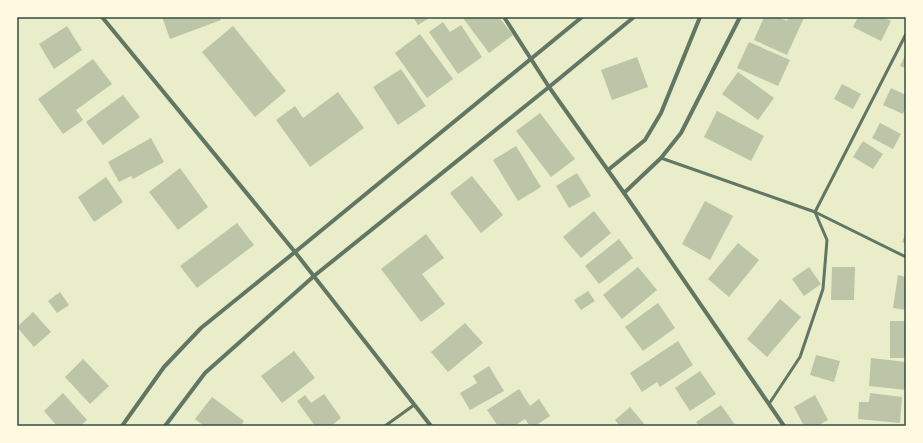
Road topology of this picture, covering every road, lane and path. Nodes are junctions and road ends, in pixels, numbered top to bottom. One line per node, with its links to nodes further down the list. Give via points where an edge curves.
1 (102, 17): 14 (street)
2 (504, 17): 8 (street)
3 (582, 17): 8 (street)
4 (634, 17): 9 (street)
5 (700, 17): 11 (street, via 661,113 645,140)
6 (740, 17): 10 (street, via 681,133)
7 (906, 34): 13 (lane)
8 (532, 59): 9 (street); 14 (street)
9 (549, 87): 11 (street); 16 (street)
10 (662, 158): 12 (street); 13 (lane)
11 (608, 170): 12 (street)
12 (624, 193): 17 (street)
13 (815, 212): 15 (lane); 17 (lane, via 827,240 823,289 800,357)
14 (296, 252): 16 (street); 19 (street, via 201,328 164,367)
15 (906, 257)
16 (314, 276): 18 (street); 20 (street, via 204,373)
17 (769, 404): 23 (street)
18 (414, 405): 21 (lane); 22 (street)
19 (122, 426)
20 (165, 426)
21 (385, 426)
22 (431, 426)
23 (784, 426)

